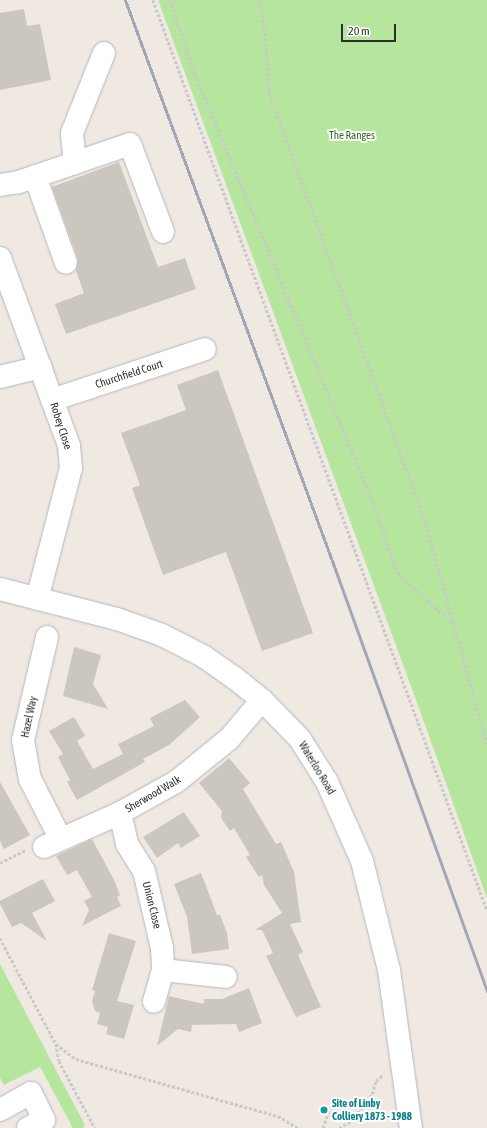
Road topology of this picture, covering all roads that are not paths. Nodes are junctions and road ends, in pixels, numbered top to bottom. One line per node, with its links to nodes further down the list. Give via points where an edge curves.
1 (104, 53): 2 (street, via 72,133)
2 (75, 163): 3 (street); 4 (street, via 130,144)
3 (18, 181): 6 (street)
4 (163, 232)
5 (0, 258): 7 (street, Robey Close)
6 (66, 263)
7 (4, 283): 9 (street, Robey Close)
8 (205, 349): 11 (street, Churchfield Court)
9 (41, 368): 10 (street); 11 (street, Robey Close)
10 (0, 376)
11 (52, 400): 13 (street, Robey Close, via 69,446 71,468)
12 (0, 589): 13 (street, Waterloo Road)
13 (37, 599): 15 (street, Waterloo Road, via 117,619 162,635 203,656)
14 (47, 637): 17 (street, Hazel Way, via 23,740 30,779)
15 (262, 700): 16 (street, Sherwood Walk, via 229,739 176,782); 25 (street, Waterloo Road, via 300,739 327,782 362,861 389,970)
16 (120, 812): 17 (street, Sherwood Walk); 18 (street, Union Close, via 127,844 144,871 162,948)
17 (52, 843)
18 (163, 970): 19 (street); 20 (street, Union Close)
19 (226, 977)
20 (154, 1002)
21 (0, 1110): 24 (street, via 31,1093 44,1120)
22 (0, 1122): 23 (street)
23 (3, 1128)
24 (28, 1128)
25 (411, 1128)

